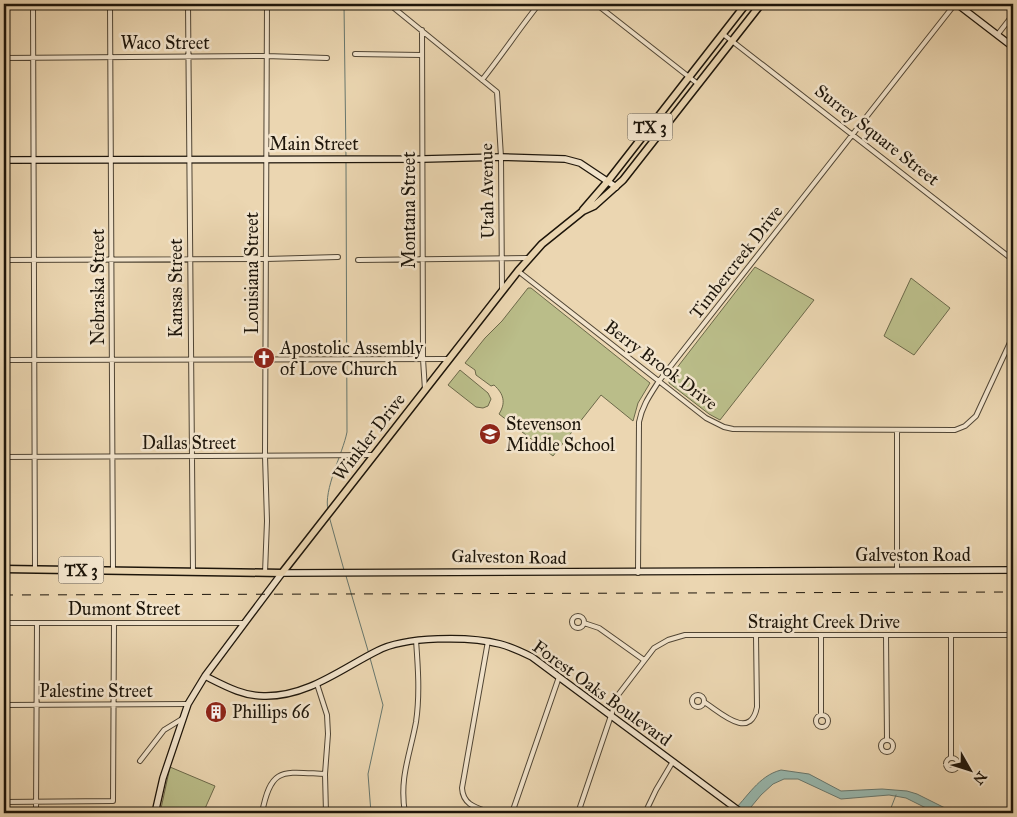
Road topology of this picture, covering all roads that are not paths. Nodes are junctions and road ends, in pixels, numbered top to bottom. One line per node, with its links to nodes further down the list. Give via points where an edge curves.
1 (33, 4): 24 (street)
2 (110, 4): 21 (street, Nebraska Street)
3 (188, 4): 22 (street, Kansas Street)
4 (266, 4): 20 (street, Louisiana Street)
5 (389, 4): 13 (street)
6 (539, 4): 27 (street)
7 (596, 4): 26 (street)
8 (746, 4): 14 (main road, Winkler Drive / TX 3)
9 (761, 4): 16 (main road, Winkler Drive / TX 3)
10 (956, 4): 15 (street); 29 (street, Timbercreek Drive)
11 (1011, 4): 12 (street)
12 (1013, 10): 15 (street)
13 (422, 30): 19 (street, Montana Street); 27 (street)
14 (723, 34): 16 (street, Surrey Square Street); 26 (main road, Winkler Drive / TX 3)
15 (998, 34): 17 (street)
16 (732, 41): 28 (main road, Winkler Drive / TX 3); 29 (street, Surrey Square Street)
17 (1013, 47)
18 (355, 54): 19 (street)
19 (421, 55): 32 (street, Montana Street)
20 (266, 56): 22 (street, Waco Street); 25 (street, Waco Street); 31 (street, Louisiana Street)
21 (111, 57): 22 (street, Waco Street); 24 (street, Waco Street); 35 (street, Nebraska Street)
22 (188, 57): 36 (street, Kansas Street)
23 (4, 58): 24 (street, Waco Street)
24 (34, 58): 34 (street)
25 (327, 58)
26 (689, 77): 28 (street); 37 (main road, Winkler Drive / TX 3)
27 (482, 80): 30 (street, Utah Avenue, via 498,92)
28 (698, 84): 38 (main road, Winkler Drive / TX 3)
29 (853, 134): 50 (street, Surrey Square Street); 61 (street, Timbercreek Drive)
30 (501, 157): 32 (street, Main Street); 37 (street, Main Street, via 565,159 580,163); 44 (street, Utah Avenue)
31 (266, 159): 32 (street, Main Street); 36 (street, Main Street); 42 (street, Louisiana Street)
32 (423, 159): 43 (street, Montana Street)
33 (4, 160): 34 (street, Main Street)
34 (34, 160): 35 (street, Main Street); 46 (street)
35 (111, 160): 36 (street, Main Street); 47 (street, Nebraska Street)
36 (189, 160): 48 (street, Kansas Street)
37 (608, 181): 38 (street, Main Street); 39 (main road, Winkler Drive / TX 3)
38 (616, 187): 39 (main road, Winkler Drive / TX 3, via 594,206)
39 (582, 211): 41 (main road, Winkler Drive / TX 3)
40 (338, 257): 42 (street)
41 (528, 258): 44 (street); 51 (main road, Winkler Drive / TX 3)
42 (266, 259): 48 (street); 54 (street, Louisiana Street)
43 (423, 259): 44 (street); 49 (street); 55 (street, Montana Street)
44 (501, 259): 52 (street, Utah Avenue)
45 (4, 260): 46 (street)
46 (35, 260): 47 (street); 58 (street)
47 (112, 260): 48 (street); 59 (street, Nebraska Street)
48 (190, 260): 60 (street, Kansas Street)
49 (358, 260)
50 (1013, 260)
51 (518, 271): 52 (main road, Winkler Drive / TX 3); 61 (street, Berry Brook Drive)
52 (502, 289): 56 (main road, Winkler Drive / TX 3)
53 (1013, 336): 63 (street, Berry Brook Drive, via 976,416 965,426 955,430)
54 (266, 359): 55 (street); 60 (street); 66 (street, Louisiana Street)
55 (423, 359): 56 (street); 62 (street, Montana Street)
56 (449, 359): 62 (main road, Winkler Drive / TX 3)
57 (4, 360): 58 (street)
58 (35, 360): 59 (street); 68 (street)
59 (112, 360): 60 (street); 69 (street, Nebraska Street)
60 (191, 360): 65 (street, Kansas Street)
61 (659, 382): 63 (street, Berry Brook Drive, via 706,418 733,429); 78 (street, Timbercreek Drive, via 642,409 639,422)
62 (425, 390): 64 (main road, Winkler Drive / TX 3)
63 (898, 430): 72 (street)
64 (374, 455): 66 (street, Dallas Street); 77 (main road, Winkler Drive / TX 3)
65 (192, 456): 66 (street, Dallas Street); 69 (street, Dallas Street); 75 (street, Kansas Street)
66 (265, 456): 76 (street, Louisiana Street)
67 (4, 457): 68 (street, Dallas Street)
68 (35, 457): 69 (street, Dallas Street); 71 (street)
69 (112, 457): 74 (street, Nebraska Street)
70 (4, 569): 71 (main road, Galveston Road / TX 3)
71 (35, 570): 74 (main road, Galveston Road / TX 3)
72 (897, 570): 73 (street, Galveston Road); 78 (street, Galveston Road)
73 (1013, 570)
74 (113, 571): 75 (main road, Galveston Road / TX 3)
75 (193, 572): 76 (main road, Galveston Road / TX 3)
76 (265, 573): 77 (main road, Galveston Road / TX 3)
77 (282, 573): 78 (street, Galveston Road); 82 (street)
78 (638, 573)
79 (4, 623): 80 (street, Dumont Street)
80 (37, 623): 81 (street, Dumont Street); 97 (street)
81 (114, 623): 82 (street, Dumont Street); 98 (street)
82 (244, 623): 92 (street)
83 (584, 623): 91 (street, via 599,628)
84 (821, 635): 85 (street, Straight Creek Drive); 88 (street, Straight Creek Drive); 101 (street)
85 (886, 635): 86 (street, Straight Creek Drive); 103 (street)
86 (951, 635): 87 (street, Straight Creek Drive); 105 (street)
87 (1013, 635)
88 (756, 636): 91 (street, Straight Creek Drive, via 677,637 660,643); 95 (street, via 757,707 753,717 746,723 732,722)
89 (416, 640): 90 (street, Forest Oaks Boulevard); 94 (street, Forest Oaks Boulevard, via 378,650); 116 (street, via 416,722 404,774)
90 (488, 641): 93 (street, Forest Oaks Boulevard, via 520,651); 117 (street, via 462,795 468,804)
91 (644, 660): 100 (street, Straight Creek Drive, via 618,696)
92 (205, 676): 94 (street, Forest Oaks Boulevard, via 232,690 264,697); 99 (street)
93 (559, 677): 100 (street, Forest Oaks Boulevard); 118 (street)
94 (317, 684): 109 (street, via 328,715)
95 (704, 702)
96 (4, 704): 97 (street, Palestine Street)
97 (36, 704): 98 (street, Palestine Street); 111 (street)
98 (114, 704): 99 (street, Palestine Street); 111 (street, via 113,801)
99 (188, 704): 102 (street)
100 (611, 715): 108 (street, Forest Oaks Boulevard); 119 (street, Straight Creek Drive)
101 (821, 716)
102 (183, 718): 107 (street, via 164,730); 113 (street, via 162,778)
103 (887, 740)
104 (1013, 752): 106 (street)
105 (951, 758)
106 (1013, 760)
107 (140, 761)
108 (672, 763): 120 (street); 121 (street, Forest Oaks Boulevard)
109 (325, 774): 114 (street, via 291,772 278,776 268,788); 115 (street)
110 (4, 802): 111 (street)
111 (36, 802): 112 (street)
112 (36, 813)
113 (155, 813)
114 (262, 813)
115 (326, 813)
116 (405, 813)
117 (492, 813)
118 (512, 813)
119 (578, 813)
120 (645, 813)
121 (742, 813)

